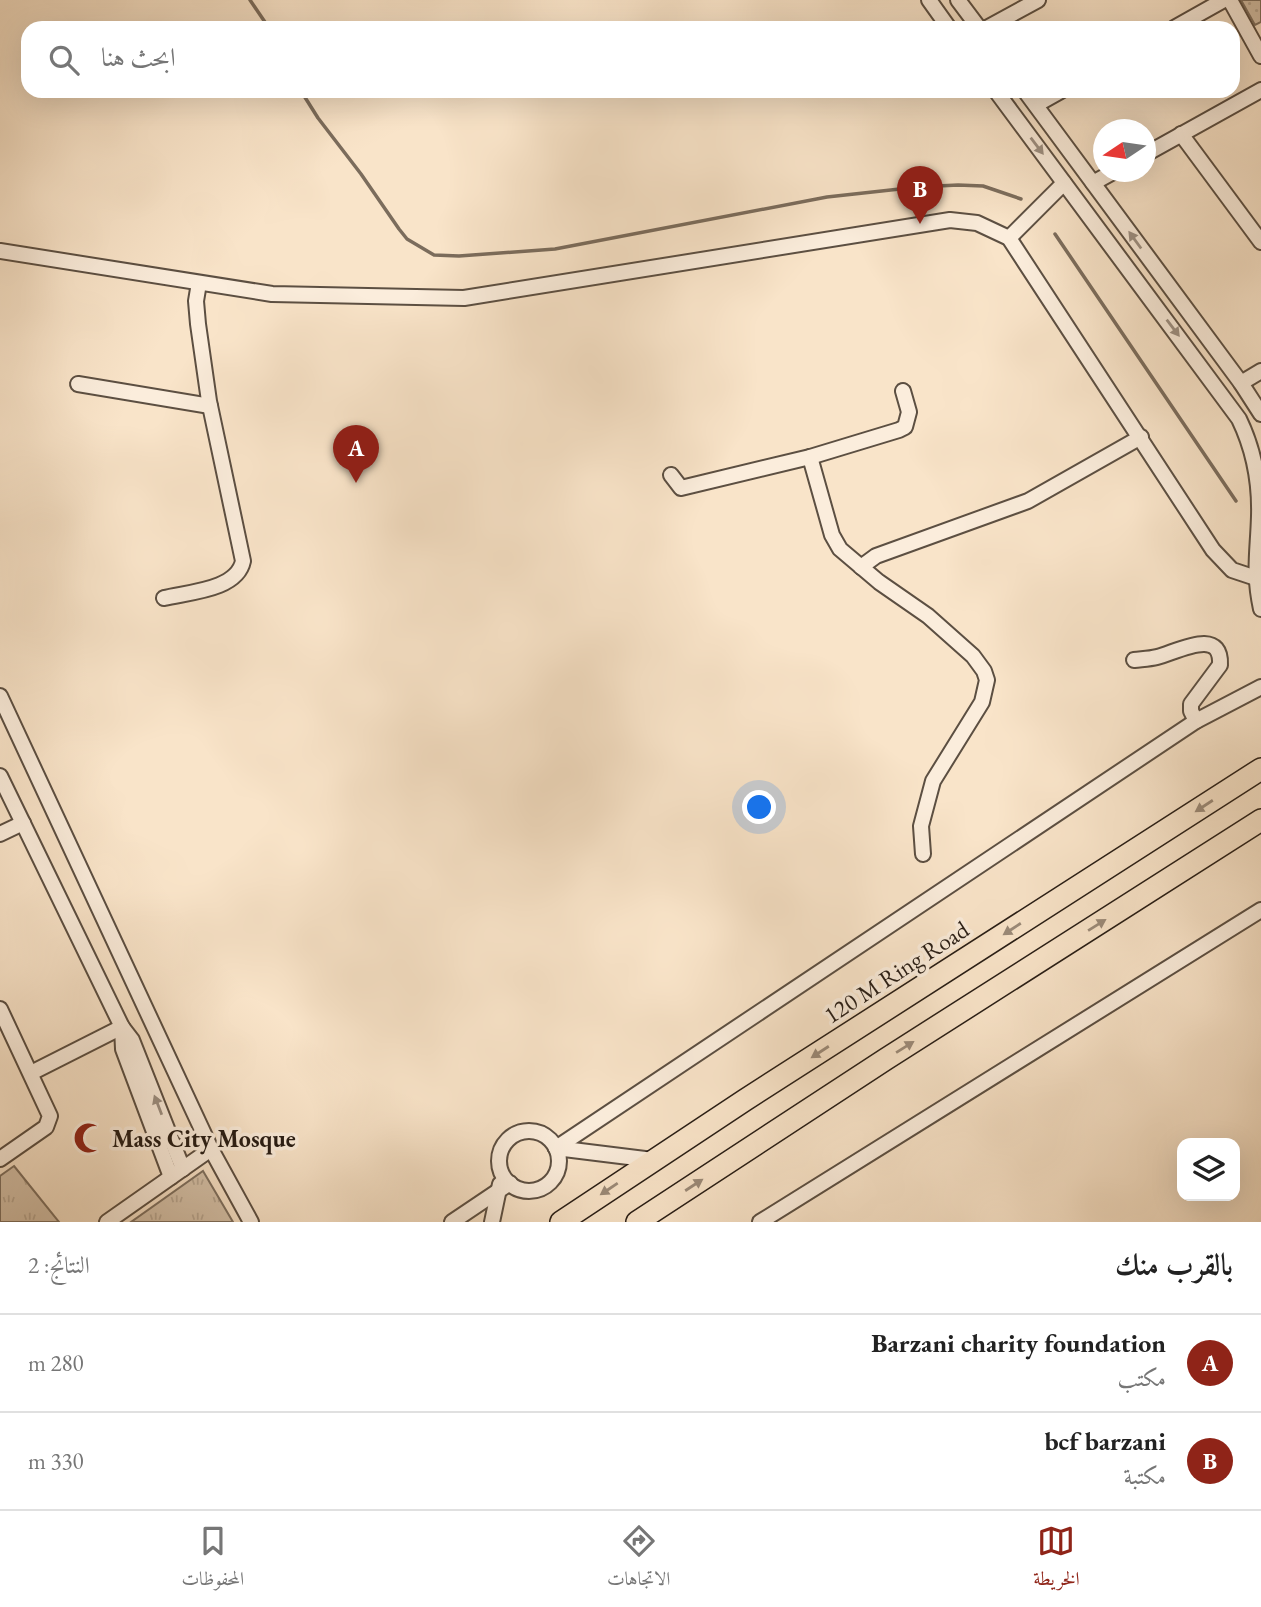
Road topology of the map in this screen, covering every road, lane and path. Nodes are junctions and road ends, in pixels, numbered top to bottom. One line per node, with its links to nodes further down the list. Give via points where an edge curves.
1 (929, 0): 6 (street)
2 (958, 0): 7 (street)
3 (1038, 0): 8 (street)
4 (1224, 0): 9 (street)
5 (1230, 0): 10 (street)
6 (944, 21)
7 (974, 21)
8 (1000, 21)
9 (1186, 21)
10 (1255, 33): 11 (street)
11 (1261, 56)
12 (1261, 90): 17 (street)
13 (1001, 98): 19 (street, one-way to 19)
14 (1030, 98): 16 (street)
15 (1048, 98): 16 (street)
16 (1036, 105): 20 (street)
17 (1181, 134): 18 (street); 22 (street)
18 (1156, 148)
19 (1064, 183): 21 (street); 35 (street, one-way to 35, via 1242,426 1258,481)
20 (1093, 183): 26 (street, one-way to 20)
21 (1009, 237): 24 (street, via 977,223 950,220 464,298 272,294); 31 (street)
22 (1261, 242)
23 (0, 251): 24 (street)
24 (199, 283): 29 (street, via 198,324)
25 (1261, 371): 26 (street)
26 (1241, 383): 30 (street)
27 (79, 384): 29 (street)
28 (903, 391): 32 (street, via 909,412 905,427)
29 (210, 406): 36 (street, via 242,551 241,569 235,577 212,587)
30 (1261, 414)
31 (1141, 438): 34 (street, via 1028,501 876,556); 35 (street, via 1213,550 1232,570)
32 (810, 457): 33 (street, via 681,488); 34 (street, via 832,535)
33 (671, 475)
34 (861, 567): 47 (street, via 928,615 973,656 987,680 982,702 933,781 921,827)
35 (1256, 578): 37 (street)
36 (164, 598)
37 (1261, 609)
38 (1134, 660): 41 (street, via 1213,645 1220,666 1191,704)
39 (1261, 687): 41 (street)
40 (0, 696): 54 (street)
41 (1196, 722): 53 (street)
42 (1261, 769): 56 (highway, 120 M Ring Road, one-way to 56)
43 (0, 776): 45 (street)
44 (1261, 820): 64 (highway, one-way to 44)
45 (23, 823): 46 (street); 50 (street)
46 (0, 834)
47 (923, 854)
48 (1261, 910): 65 (street)
49 (0, 1009): 51 (street)
50 (122, 1027): 52 (street); 57 (street, via 122,1044)
51 (6, 1040): 52 (street)
52 (31, 1073): 55 (street, via 50,1120)
53 (556, 1148): 56 (street); 58 (street, via 558,1167 549,1183 532,1191); 58 (street, via 542,1133 532,1130 512,1135 500,1152)
54 (211, 1149): 57 (street); 60 (street)
55 (0, 1159)
56 (653, 1160): 63 (highway, 120 M Ring Road, one-way to 63)
57 (177, 1173): 59 (street)
58 (503, 1182): 61 (street); 62 (street)
59 (107, 1222)
60 (251, 1222)
61 (452, 1222)
62 (492, 1222)
63 (561, 1222)
64 (637, 1222)
65 (760, 1222)

